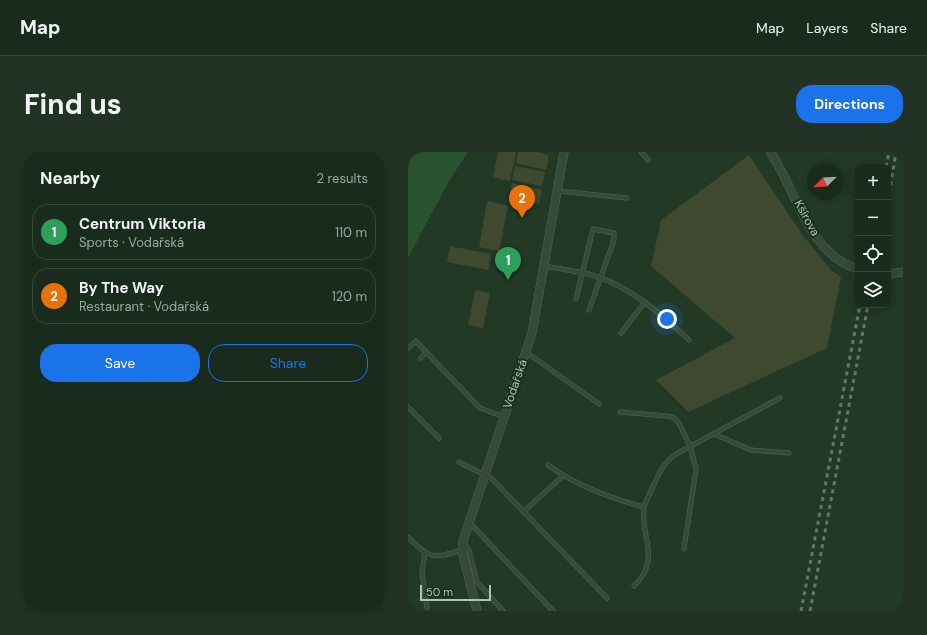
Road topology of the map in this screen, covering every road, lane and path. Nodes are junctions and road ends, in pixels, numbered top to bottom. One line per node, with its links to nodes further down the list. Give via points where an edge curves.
1 (564, 152): 5 (street, Vodařská)
2 (641, 152): 4 (lane)
3 (770, 152): 8 (street, Kšírova, via 811,230 827,251)
4 (648, 160)
5 (557, 191): 6 (lane); 7 (street, Vodařská)
6 (627, 198)
7 (544, 266): 10 (lane); 20 (street, Vodařská)
8 (855, 268)
9 (903, 272): 11 (street)
10 (582, 273): 12 (lane); 12 (lane, via 593,229 614,233 614,240); 13 (lane)
11 (891, 274)
12 (600, 278): 14 (lane); 15 (lane)
13 (576, 299)
14 (645, 302): 16 (lane); 17 (lane)
15 (589, 310)
16 (621, 333)
17 (689, 340)
18 (408, 348): 19 (lane, via 416,341)
19 (426, 352): 21 (lane); 26 (lane, via 480,408)
20 (526, 352): 23 (lane); 26 (street, Vodařská)
21 (421, 358)
22 (780, 398): 27 (lane)
23 (599, 404)
24 (408, 407): 28 (lane)
25 (620, 412): 29 (lane, via 673,417 679,423)
26 (504, 417): 33 (street, Vodařská)
27 (714, 434): 29 (lane); 30 (lane, via 751,450)
28 (439, 438)
29 (690, 446): 35 (lane, via 667,460); 40 (lane, via 696,469)
30 (789, 453)
31 (459, 462): 33 (lane)
32 (548, 465): 34 (lane)
33 (485, 474): 36 (lane); 37 (street, Vodařská)
34 (563, 476): 35 (lane, via 597,493); 36 (lane)
35 (644, 508): 42 (lane, via 649,551 645,572)
36 (524, 511): 43 (lane)
37 (469, 521): 39 (street, Vodařská); 47 (lane)
38 (408, 537): 41 (lane)
39 (462, 547): 41 (lane, via 439,557); 45 (street); 46 (lane, via 469,550 477,582)
40 (684, 549)
41 (425, 553): 44 (lane, via 422,573)
42 (634, 586)
43 (607, 598)
44 (427, 608)
45 (477, 611)
46 (503, 611)
47 (554, 611)

